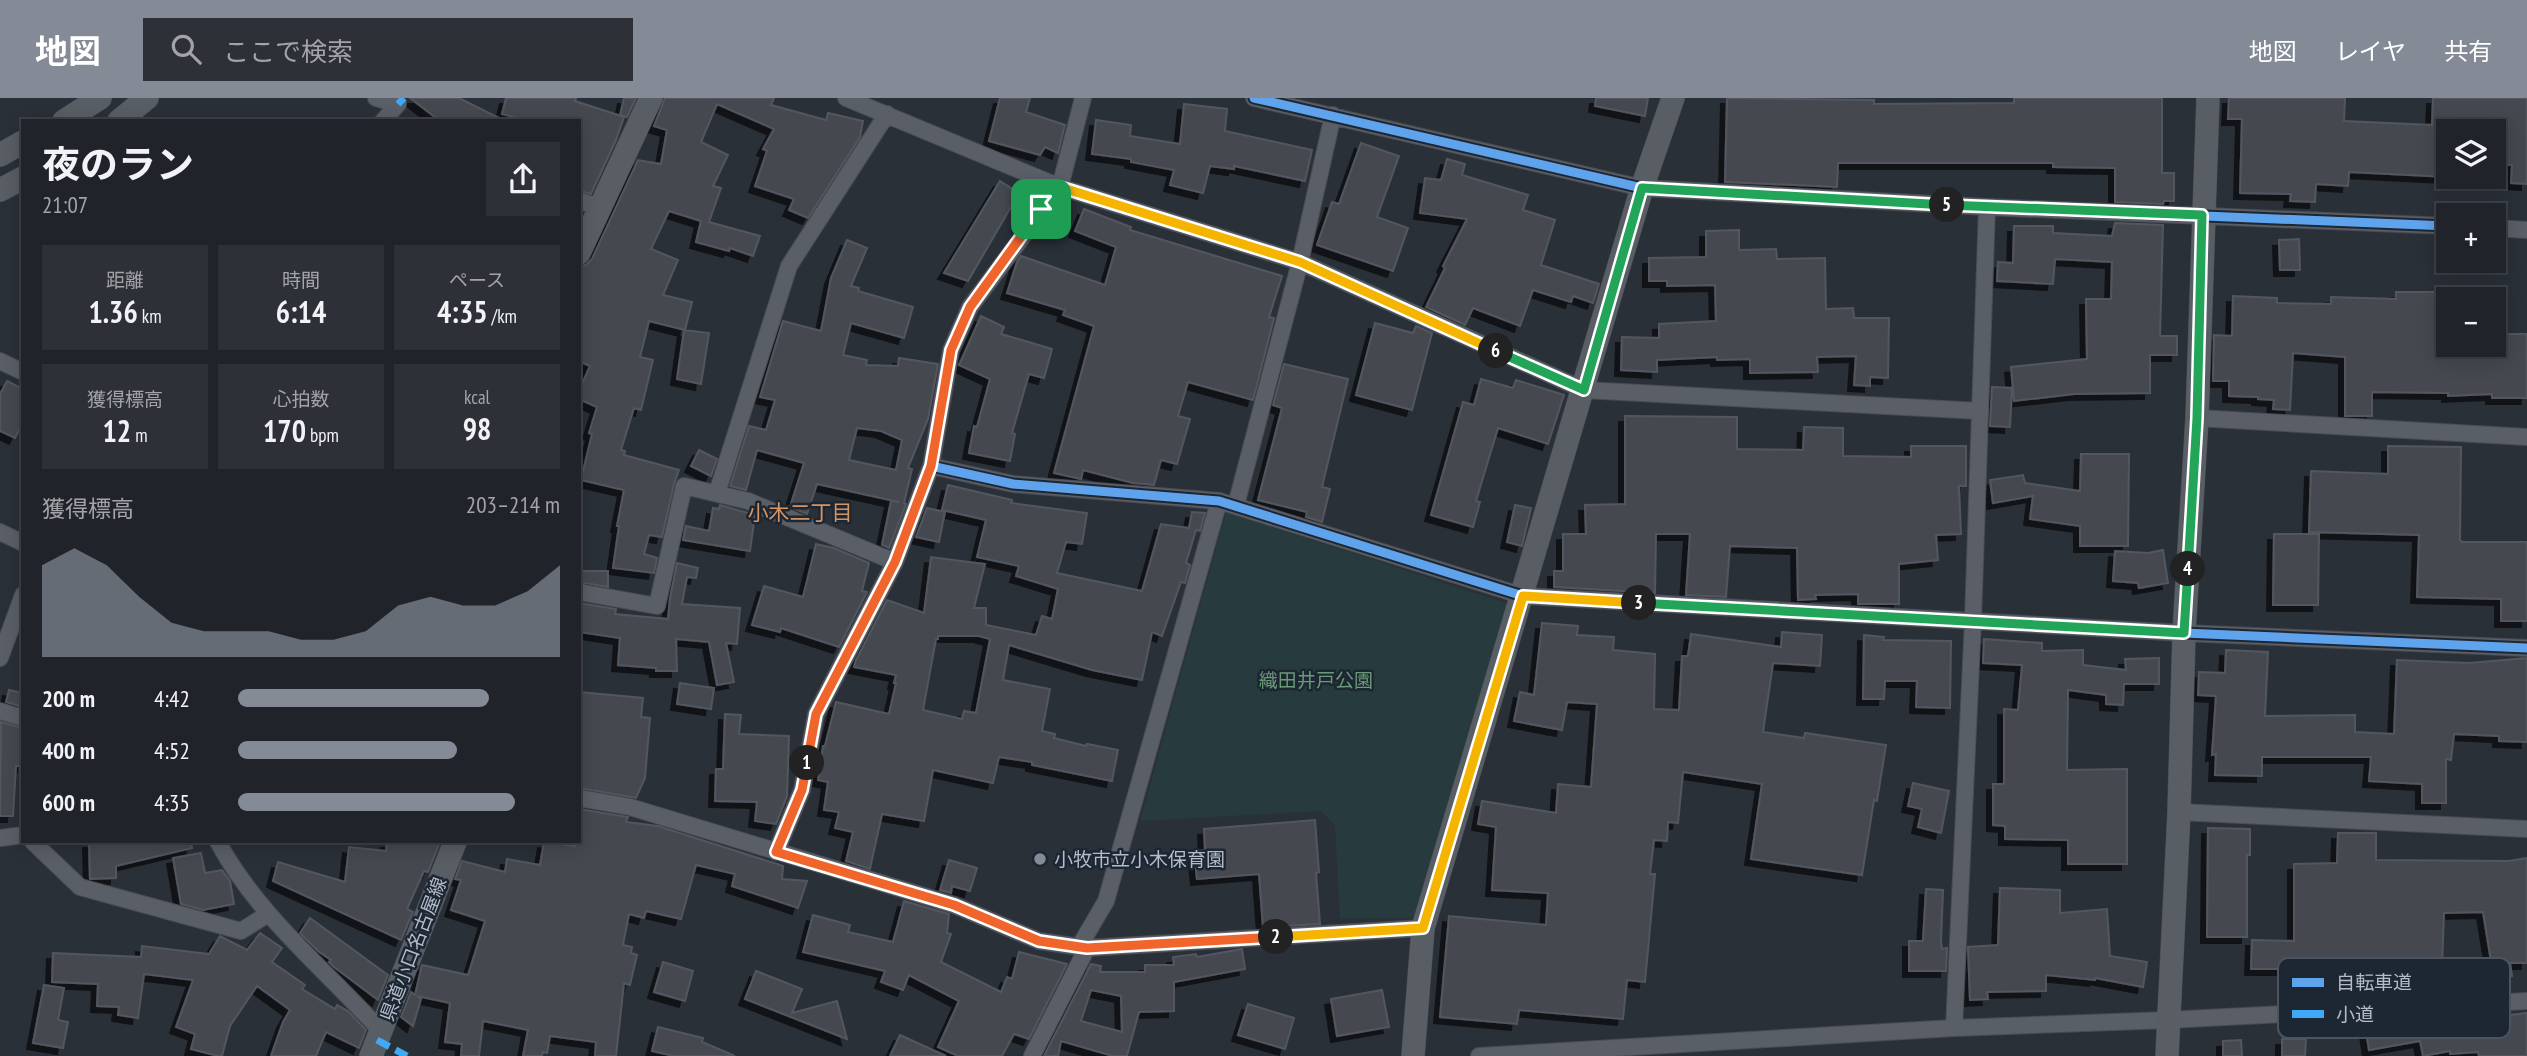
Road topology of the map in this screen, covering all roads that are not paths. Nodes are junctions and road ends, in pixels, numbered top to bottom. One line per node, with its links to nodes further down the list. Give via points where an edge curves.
1 (100, 98): 12 (street)
2 (146, 98): 13 (street)
3 (376, 98): 14 (street, via 398,104)
4 (651, 98): 21 (street)
5 (846, 98): 10 (street)
6 (1083, 98): 18 (street)
7 (1254, 98): 11 (street)
8 (1673, 98): 19 (street)
9 (2208, 98): 23 (street)
10 (887, 114): 18 (street); 36 (street, via 789,266)
11 (1333, 115): 19 (street); 28 (street)
12 (67, 119)
13 (121, 119)
14 (385, 119)
15 (21, 143): 16 (street)
16 (0, 155)
17 (21, 180): 20 (street)
18 (1060, 187): 28 (street); 35 (street, via 970,307 951,350)
19 (1642, 188): 22 (street); 31 (street)
20 (0, 190)
21 (589, 204): 27 (street)
22 (1987, 207): 23 (street); 32 (street)
23 (2202, 215): 24 (street); 33 (street)
24 (2436, 225)
25 (2506, 229): 26 (street)
26 (2527, 230)
27 (581, 243)
28 (1300, 262): 31 (street); 38 (street)
29 (0, 361): 30 (street)
30 (21, 371)
31 (1584, 390): 32 (street); 43 (street)
32 (1980, 411): 45 (street)
33 (2197, 418): 34 (street); 47 (street)
34 (2527, 437)
35 (931, 466): 37 (street, via 1013,484); 41 (street)
36 (717, 494): 41 (street, via 748,501); 42 (street, via 684,486 657,606)
37 (1219, 501): 38 (street); 63 (street, via 1105,901)
38 (1236, 505): 43 (street)
39 (0, 532): 40 (street)
40 (21, 542)
41 (895, 562): 60 (street, via 816,714 802,790)
42 (581, 592)
43 (1523, 596): 45 (street); 62 (street)
44 (21, 599): 46 (street)
45 (1973, 620): 47 (street); 66 (street)
46 (4, 631): 49 (street)
47 (2184, 633): 48 (street); 53 (street)
48 (2527, 648)
49 (0, 657)
50 (0, 711): 51 (street)
51 (21, 717)
52 (581, 798): 60 (street, via 630,807)
53 (2179, 812): 54 (street); 65 (street)
54 (2527, 829)
55 (21, 835): 56 (street)
56 (0, 838)
57 (34, 843): 61 (street, via 80,887 241,931)
58 (219, 843): 61 (street)
59 (455, 843): 67 (street, 県道小口名古屋線)
60 (776, 852): 63 (street, via 954,905 1039,941)
61 (268, 914): 67 (street)
62 (1423, 928): 63 (street); 70 (street)
63 (1083, 947): 69 (street)
64 (2278, 1014): 65 (street)
65 (2168, 1020): 66 (street); 72 (street)
66 (1954, 1028): 71 (street)
67 (381, 1031): 68 (street, 県道小口名古屋線)
68 (371, 1056)
69 (1032, 1056)
70 (1413, 1056)
71 (1479, 1056)
72 (2167, 1056)

